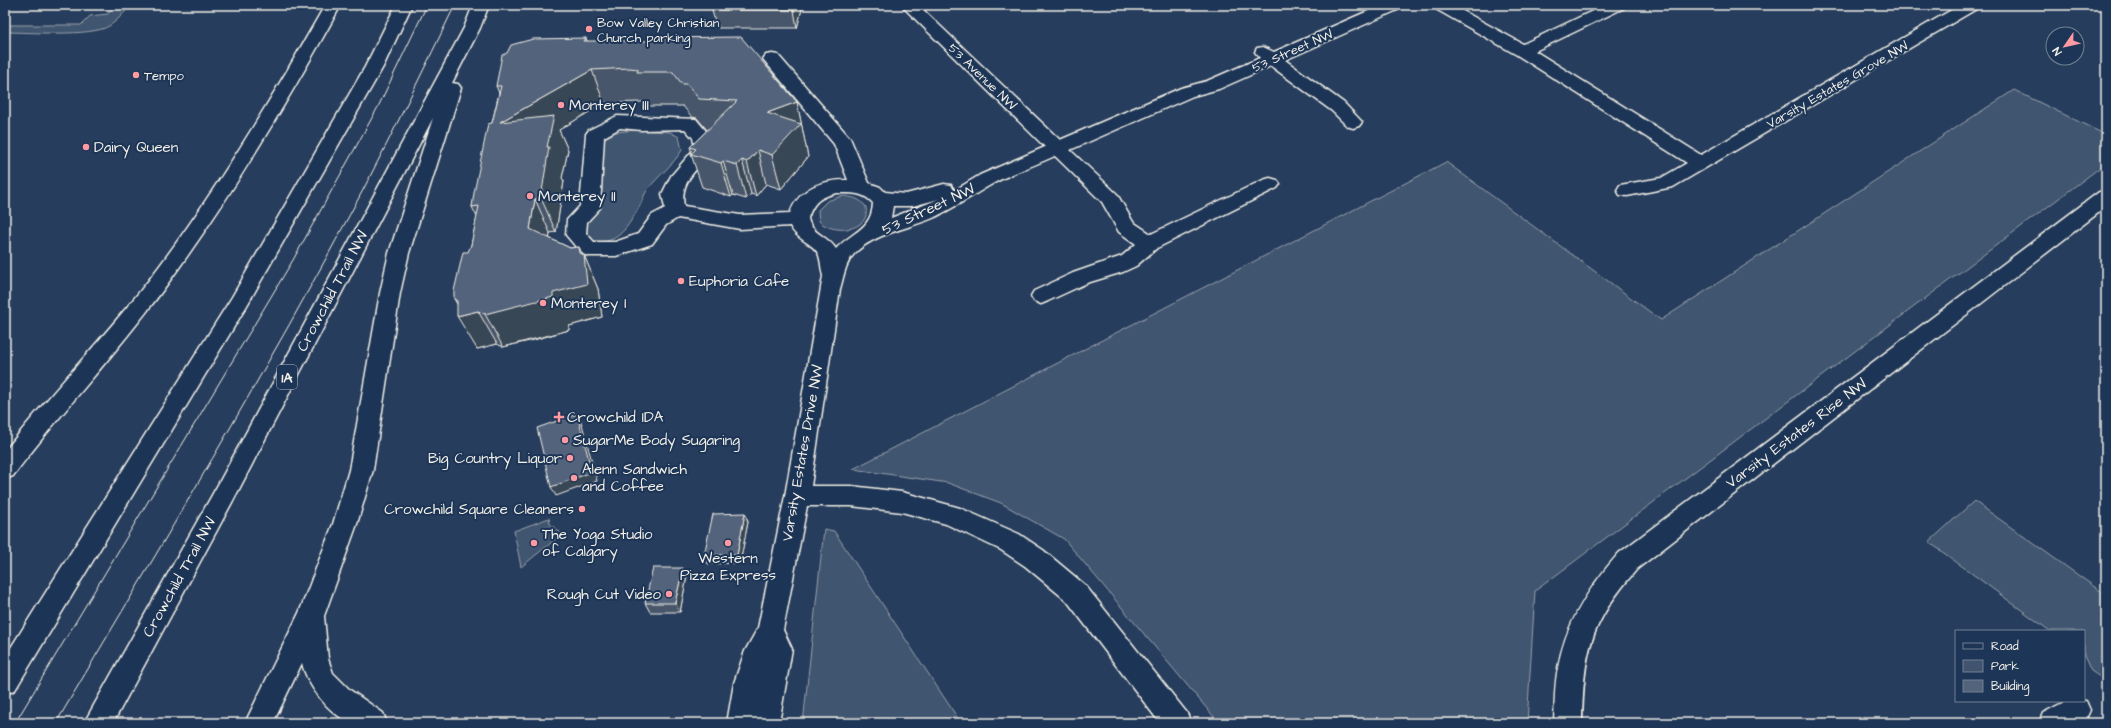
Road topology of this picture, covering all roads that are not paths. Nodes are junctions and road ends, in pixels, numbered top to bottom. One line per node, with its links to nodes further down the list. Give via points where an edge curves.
1 (333, 5): 31 (main road, via 264,126 215,202 154,286)
2 (404, 5): 36 (main road, via 374,67 239,302)
3 (481, 5): 10 (main road, Crowchild Trail NW / 1A)
4 (909, 5): 15 (main road, 53 Avenue NW)
5 (1372, 5): 12 (main road, 53 Street NW)
6 (1396, 5): 12 (main road, 53 Street NW)
7 (1440, 5): 11 (main road)
8 (1618, 5): 11 (main road)
9 (1972, 5): 16 (main road, Varsity Estates Grove NW)
10 (472, 28): 34 (main road, via 399,253 361,470 345,524); 38 (main road, Crowchild Trail NW / 1A, via 228,488)
11 (1523, 51): 16 (main road)
12 (1268, 56): 14 (main road, via 1338,107); 15 (main road, 53 Street NW, via 1213,85 1187,92)
13 (772, 59): 17 (main road, via 843,142)
14 (1353, 122)
15 (1057, 148): 18 (main road, 53 Street NW); 28 (main road, 53 Avenue NW, via 1110,199 1126,227)
16 (1701, 164): 22 (main road, Varsity Estates Grove NW, via 1666,182)
17 (852, 166): 20 (main road); 21 (main road)
18 (987, 179): 23 (main road, 53 Street NW, via 964,182 917,200 900,202); 27 (main road, 53 Street NW, via 925,213)
19 (1270, 184): 28 (main road)
20 (860, 186): 21 (main road); 23 (main road, 53 Street NW)
21 (831, 187): 26 (main road, via 808,198 801,206)
22 (1627, 190)
23 (881, 198): 27 (main road, via 885,216 879,226)
24 (2103, 203): 44 (main road, Varsity Estates Rise NW, via 1628,561 1595,601 1582,628 1572,662)
25 (675, 211): 25 (main road, via 659,220 645,239 616,249 589,249 576,235 577,220 590,208 595,134 617,122 690,123 702,137 704,149 680,176 672,194); 26 (main road, via 740,222)
26 (798, 219): 29 (main road, Varsity Estates Drive NW, via 804,232 826,251)
27 (867, 236): 29 (main road, Varsity Estates Drive NW, via 842,254)
28 (1150, 243): 30 (main road, via 1129,261 1080,278)
29 (834, 275): 33 (main road, Varsity Estates Drive NW, via 808,422)
30 (1041, 296)
31 (13, 453): 32 (main road)
32 (5, 469)
33 (798, 496): 35 (main road, Varsity Estates Drive NW); 43 (main road, via 851,496 902,502 951,515 1010,542 1034,558 1076,593)
34 (311, 616): 39 (main road); 40 (main road, via 316,665 322,681)
35 (770, 631): 41 (main road, Varsity Estates Drive NW, via 758,651 748,683); 42 (main road, via 779,649)
36 (5, 681)
37 (2076, 710): 45 (main road)
38 (98, 723)
39 (259, 723)
40 (373, 723)
41 (741, 723)
42 (765, 723)
43 (1177, 723)
44 (1568, 723)
45 (2053, 723)

